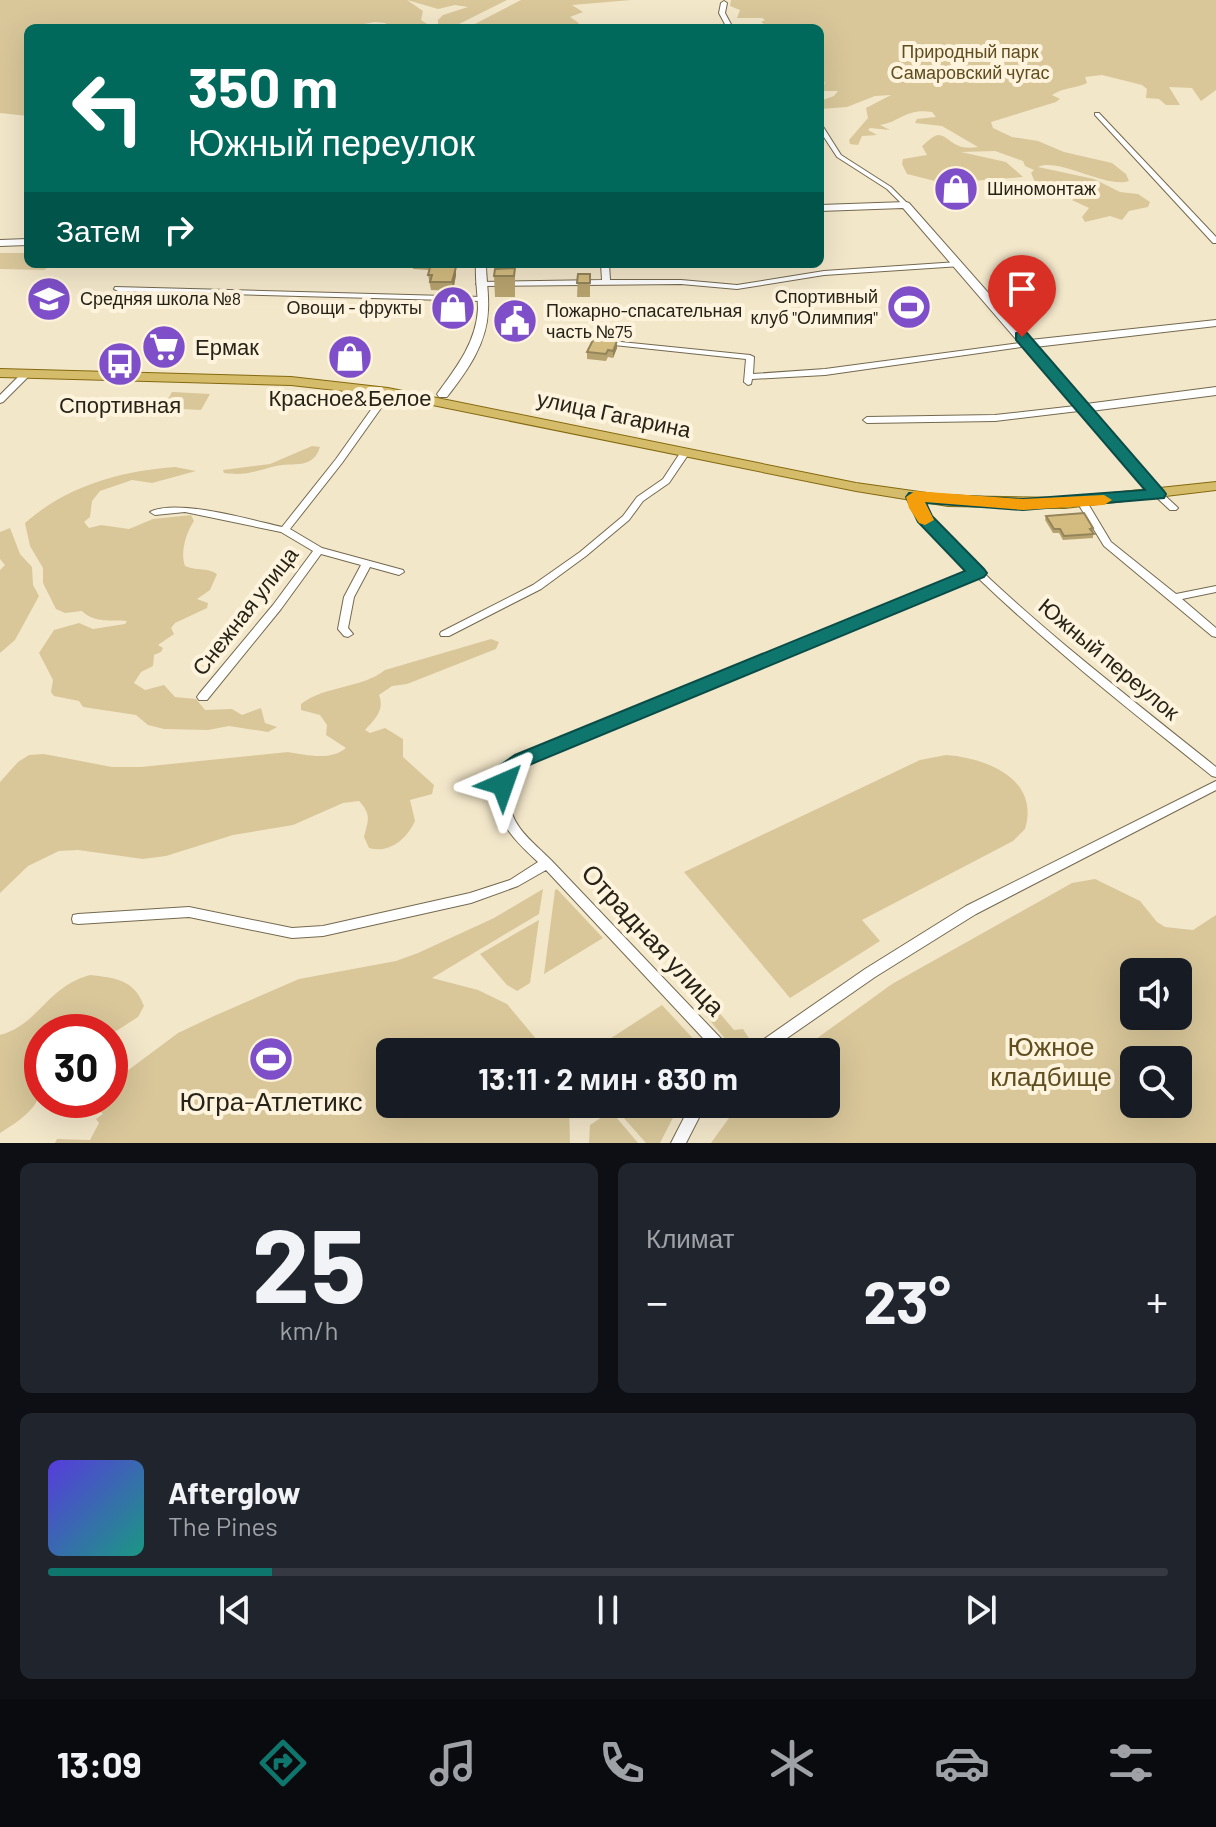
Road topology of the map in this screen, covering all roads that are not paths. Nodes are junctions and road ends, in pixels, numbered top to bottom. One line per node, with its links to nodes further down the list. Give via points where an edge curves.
1 (724, 3): 2 (street)
2 (728, 24)
3 (1097, 114): 7 (street)
4 (824, 132): 5 (street, via 839,156)
5 (906, 205): 6 (street); 10 (street)
6 (824, 208)
7 (1216, 241)
8 (24, 242): 9 (street)
9 (0, 243)
10 (958, 264): 13 (street, via 737,287); 19 (street)
11 (481, 268): 14 (street)
12 (605, 268): 13 (street)
13 (606, 282): 14 (street)
14 (480, 284): 16 (street)
15 (118, 289): 16 (street)
16 (482, 299): 24 (street, via 476,346)
17 (1216, 323): 19 (street)
18 (614, 343): 19 (street, via 750,357 748,379)
19 (1028, 344): 26 (street)
20 (0, 371): 21 (main road, улица Гагарина)
21 (28, 371): 22 (main road, улица Гагарина); 25 (street)
22 (390, 389): 24 (main road, улица Гагарина); 36 (street, Снежная улица)
23 (1216, 391): 26 (street)
24 (441, 397): 28 (main road, улица Гагарина)
25 (0, 400)
26 (1084, 408): 27 (street, via 995,418); 31 (street)
27 (867, 420)
28 (687, 449): 32 (main road, улица Гагарина); 44 (street, via 666,481 583,554 537,587)
29 (1216, 479): 31 (main road, улица Гагарина)
30 (1216, 486): 31 (main road, улица Гагарина)
31 (1155, 491): 32 (main road, улица Гагарина, via 1032,498); 33 (main road, улица Гагарина); 34 (street)
32 (915, 494): 33 (main road, улица Гагарина, via 993,504); 40 (street, Южный переулок, via 924,518)
33 (1082, 502): 42 (street, via 1107,544)
34 (1173, 508)
35 (155, 512): 36 (street, Снежная улица, via 185,509)
36 (284, 530): 37 (street, Снежная улица)
37 (319, 550): 38 (street, Снежная улица); 46 (street, Снежная улица)
38 (366, 562): 39 (street, Снежная улица); 43 (street, via 349,597 343,629)
39 (399, 572)
40 (977, 573): 47 (street, Южный переулок); 49 (street, via 514,765 503,778 503,813)
41 (1216, 589): 42 (street)
42 (1174, 598): 45 (street)
43 (348, 634)
44 (445, 634)
45 (1216, 634)
46 (203, 697)
47 (1216, 773)
48 (1216, 785): 52 (street, via 971,910)
49 (547, 863): 50 (street, Отрадная улица, via 514,883 471,898 306,933 189,912); 51 (street, Отрадная улица)
50 (78, 919)
51 (712, 1038)
52 (776, 1038)
53 (691, 1118): 54 (street)
54 (678, 1143)

